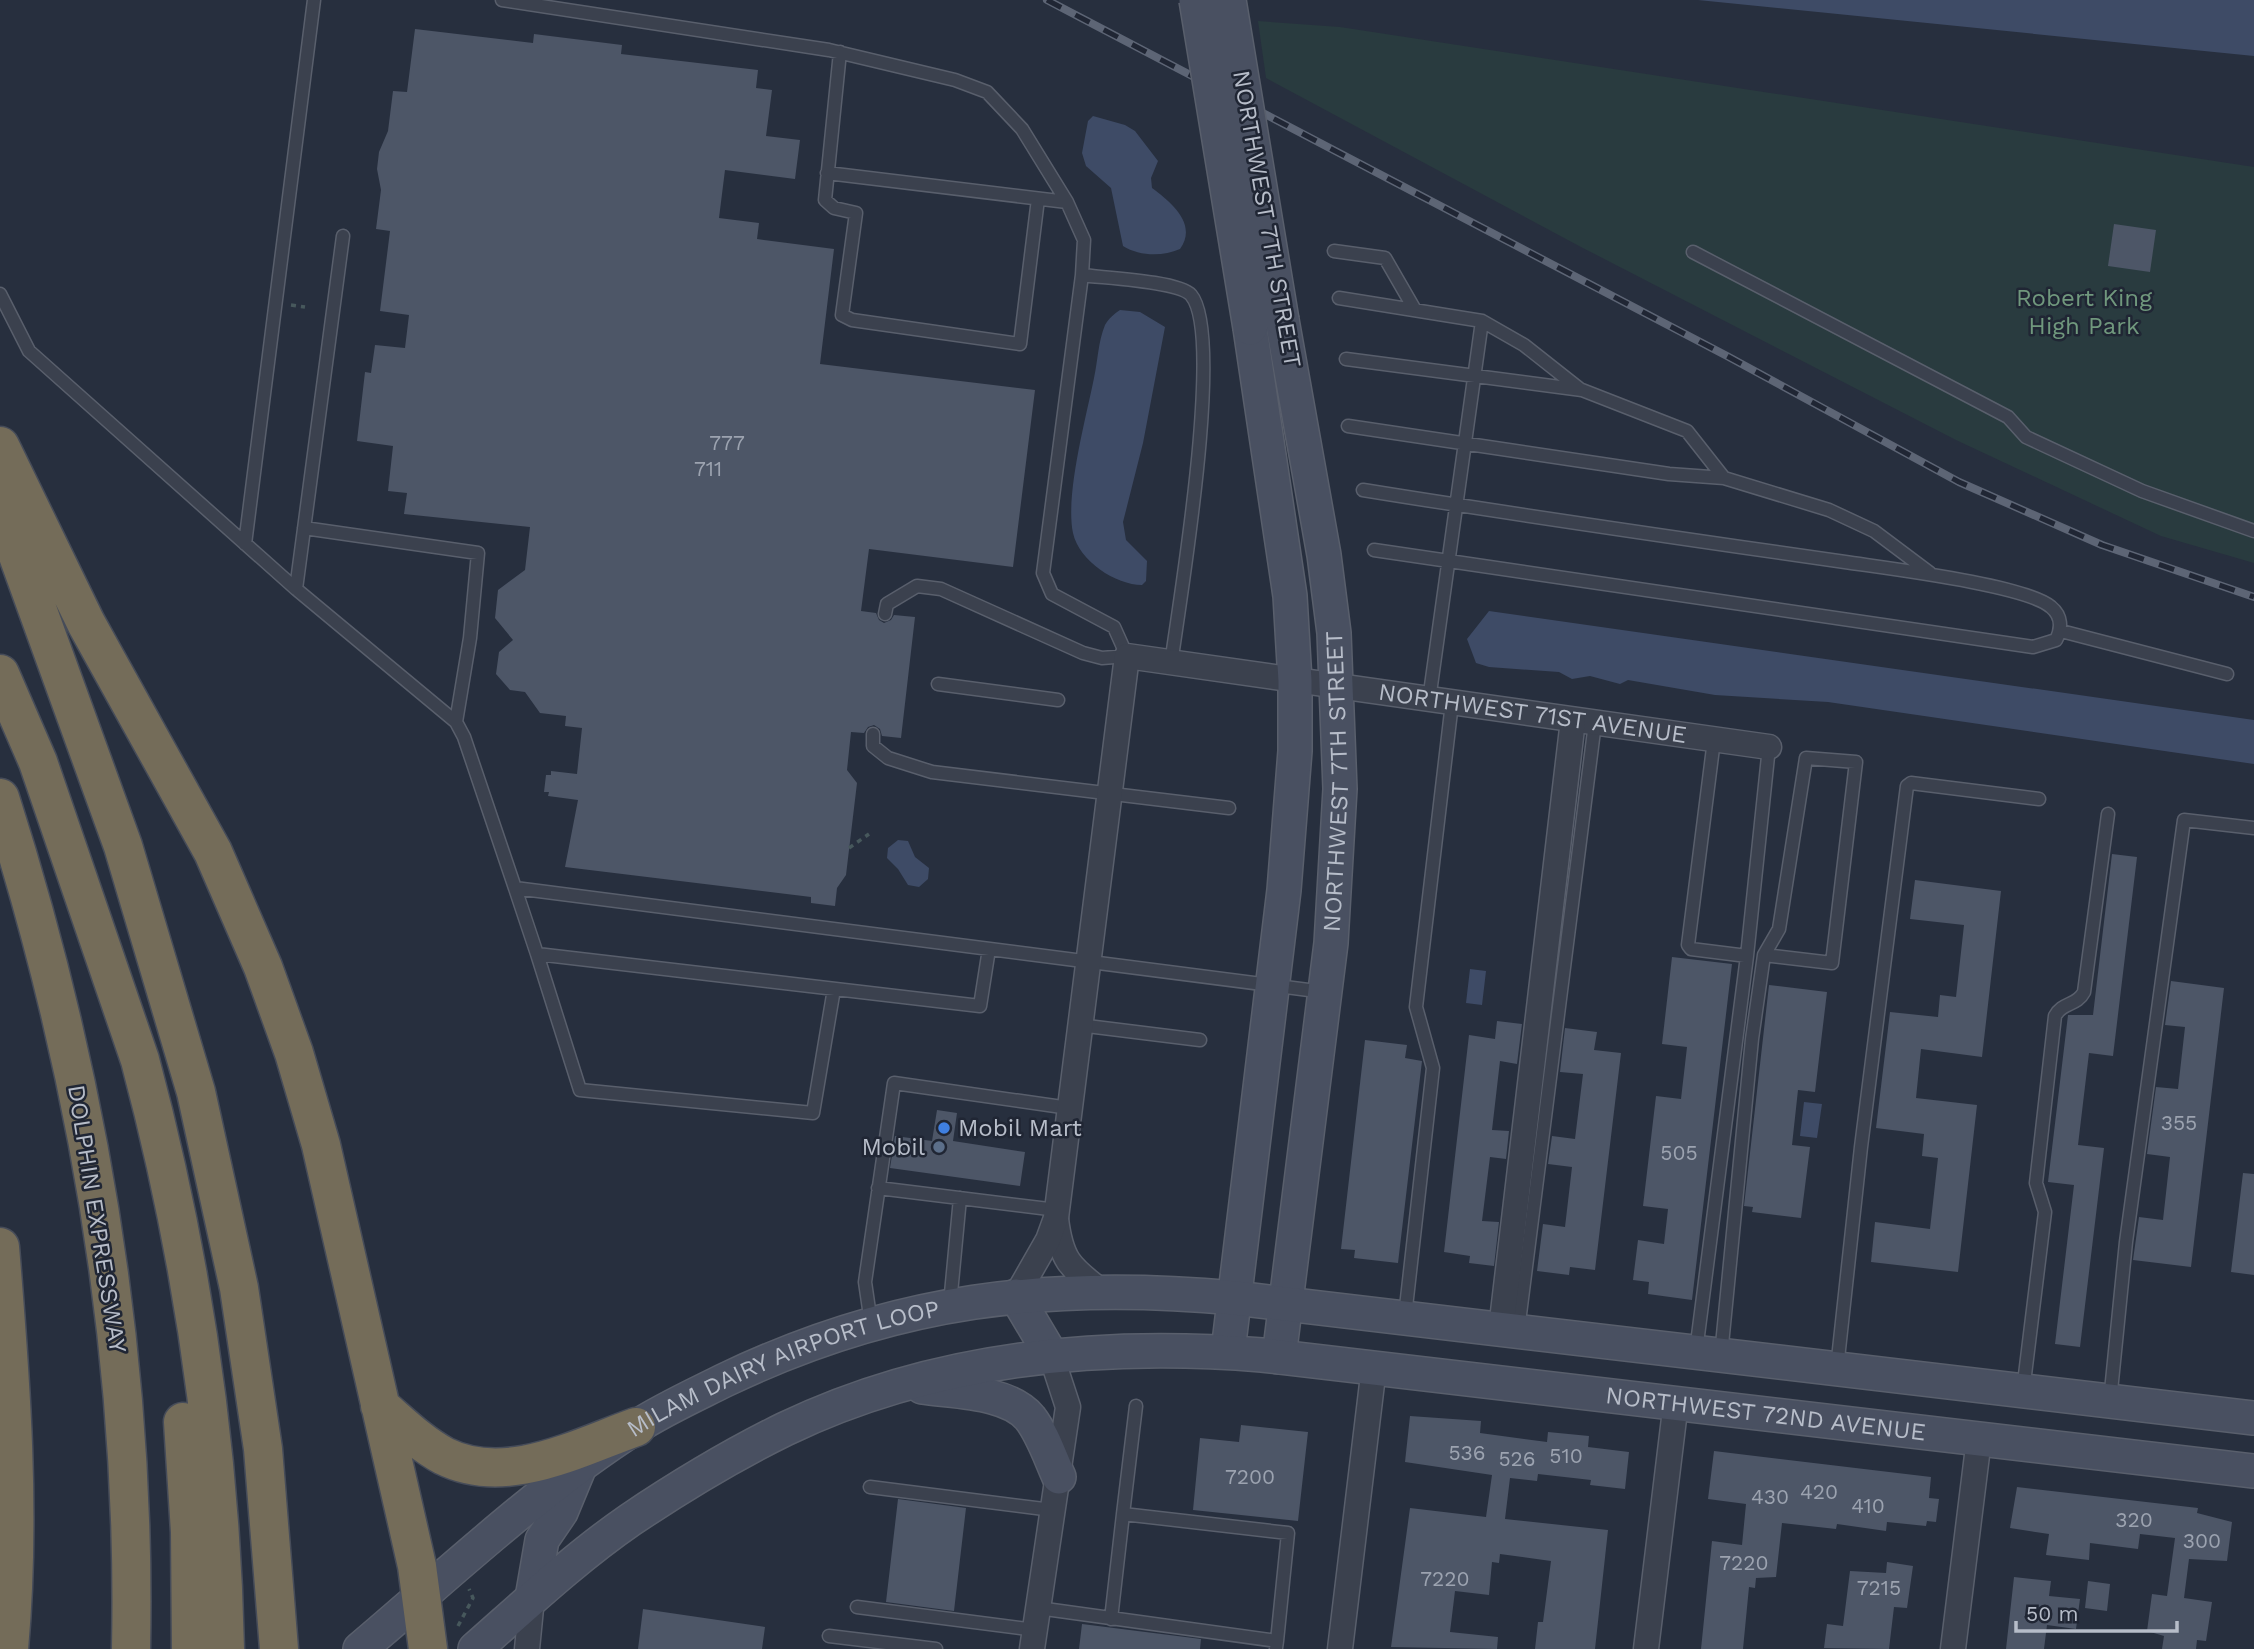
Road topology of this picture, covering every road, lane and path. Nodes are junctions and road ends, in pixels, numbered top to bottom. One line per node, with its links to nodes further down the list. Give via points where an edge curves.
1 (314, 0): 29 (lane)
2 (502, 0): 5 (lane)
3 (1196, 0): 40 (main road, NORTHWEST 7TH STREET, bridge, via 1280,518)
4 (1229, 0): 42 (main road, NORTHWEST 7TH STREET, bridge, via 1322,542)
5 (839, 52): 6 (lane); 8 (lane, via 987,92 1022,129)
6 (827, 173): 7 (lane); 7 (lane, via 825,200 834,208 856,213 842,315 1020,344)
7 (1038, 198): 8 (lane)
8 (1068, 202): 12 (lane, via 1084,240)
9 (343, 236): 27 (lane)
10 (1334, 251): 15 (lane, via 1385,258)
11 (1693, 251): 28 (lane, via 2008,417 2025,437 2142,491)
12 (1082, 275): 36 (lane, via 1043,573 1052,594 1114,626); 37 (lane, via 1176,288 1192,296 1197,308 1203,398)
13 (0, 294): 29 (lane, via 29,351)
14 (1339, 298): 15 (lane)
15 (1415, 310): 16 (lane)
16 (1482, 320): 18 (lane); 19 (lane, via 1524,345)
17 (1346, 359): 18 (lane)
18 (1474, 378): 19 (lane); 21 (lane)
19 (1582, 390): 23 (lane, via 1687,432)
20 (1348, 426): 21 (lane)
21 (1464, 442): 23 (lane, via 1669,474); 25 (lane)
22 (0, 446): 94 (highway, via 86,623 214,852 263,967 321,1145)
23 (1724, 478): 32 (lane, via 1829,510 1863,526)
24 (1363, 490): 25 (lane)
25 (1456, 505): 31 (lane); 32 (lane)
26 (0, 506): 112 (highway, via 123,846 196,1092 241,1301 263,1449)
27 (304, 528): 33 (lane); 45 (lane, via 478,553)
28 (2254, 531)
29 (245, 544): 33 (lane)
30 (1374, 550): 31 (lane)
31 (1448, 560): 35 (lane, via 2033,647 2056,640); 44 (lane)
32 (1933, 575): 35 (lane, via 2033,597 2052,607)
33 (296, 589): 45 (lane)
34 (885, 614): 36 (lane, via 887,604 917,586 941,589 1083,653 1102,658)
35 (2061, 631): 39 (lane)
36 (1127, 656): 37 (street, NORTHWEST 71ST AVENUE); 50 (street)
37 (1171, 664): 40 (street, NORTHWEST 71ST AVENUE)
38 (0, 674): 59 (highway, via 38,762)
39 (2227, 674)
40 (1295, 681): 42 (street, NORTHWEST 71ST AVENUE); 65 (main road, NORTHWEST 7TH STREET, via 1293,791)
41 (939, 684): 43 (lane)
42 (1338, 687): 44 (street, NORTHWEST 71ST AVENUE); 67 (main road, NORTHWEST 7TH STREET, via 1338,867)
43 (1058, 700)
44 (1441, 702): 46 (street, NORTHWEST 71ST AVENUE); 80 (lane, via 1416,1007 1433,1068)
45 (456, 722): 58 (lane)
46 (1584, 722): 48 (street, NORTHWEST 71ST AVENUE); 82 (street)
47 (873, 734): 50 (lane, via 873,746 888,758 932,772)
48 (1714, 740): 49 (street, NORTHWEST 71ST AVENUE); 63 (lane, via 1688,945)
49 (1769, 747): 63 (lane)
50 (1109, 794): 53 (lane); 64 (street)
51 (0, 798): 116 (highway, DOLPHIN EXPRESSWAY, via 45,947 94,1171 123,1391)
52 (2039, 799): 88 (lane, via 1907,786)
53 (1229, 808)
54 (2108, 814): 91 (lane, via 2084,992 2055,1016 2036,1183 2045,1212)
55 (2254, 828): 92 (lane, via 2184,820 2126,1242)
56 (869, 834): 57 (path)
57 (849, 848)
58 (515, 888): 60 (lane); 61 (lane)
59 (102, 948): 117 (highway, via 155,1205 174,1334 190,1532); 118 (highway, via 153,1109 197,1337 215,1487)
60 (989, 949): 64 (lane); 66 (lane, via 980,1006)
61 (537, 954): 66 (lane); 66 (lane, via 580,1090 813,1113)
62 (1764, 955): 62 (lane, via 1779,929 1806,758 1856,762 1832,962); 84 (lane)
63 (1747, 956): 84 (lane)
64 (1087, 960): 65 (lane); 68 (street)
65 (1273, 985): 67 (lane); 77 (main road, NORTHWEST 7TH STREET)
66 (834, 989)
67 (1325, 992): 79 (main road, NORTHWEST 7TH STREET)
68 (1079, 1025): 69 (lane); 70 (street)
69 (1200, 1040)
70 (1069, 1108): 71 (lane, via 894,1083); 73 (street)
71 (878, 1188): 72 (lane); 81 (lane, via 865,1282)
72 (960, 1198): 73 (lane); 78 (lane)
73 (1056, 1214): 75 (street, via 1059,1244 1069,1265); 76 (street, via 1048,1240)
74 (0, 1247): 115 (highway, via 12,1381 14,1533)
75 (1101, 1291): 76 (main road, MILAM DAIRY AIRPORT LOOP); 77 (main road, MILAM DAIRY AIRPORT LOOP)
76 (1016, 1296): 78 (main road, MILAM DAIRY AIRPORT LOOP); 85 (main road)
77 (1235, 1298): 79 (main road, MILAM DAIRY AIRPORT LOOP); 83 (main road, NORTHWEST 7TH STREET)
78 (950, 1304): 81 (main road, MILAM DAIRY AIRPORT LOOP)
79 (1286, 1304): 80 (main road); 86 (main road, NORTHWEST 7TH STREET)
80 (1404, 1318): 82 (main road)
81 (871, 1323): 97 (main road, MILAM DAIRY AIRPORT LOOP, via 765,1361)
82 (1509, 1330): 84 (main road)
83 (1228, 1351): 85 (main road, NORTHWEST 72ND AVENUE, via 1107,1350); 86 (main road, NORTHWEST 72ND AVENUE)
84 (1700, 1352): 88 (main road); 93 (main road)
85 (1051, 1355): 89 (main road); 101 (street, via 1068,1408)
86 (1279, 1357): 87 (main road, NORTHWEST 72ND AVENUE)
87 (1374, 1367): 93 (main road, NORTHWEST 72ND AVENUE); 122 (street)
88 (1837, 1369): 90 (main road)
89 (909, 1385): 101 (main road, via 999,1400 1018,1408 1039,1432); 107 (main road, via 786,1429 734,1457 630,1521)
90 (1985, 1386): 91 (main road); 98 (main road)
91 (2022, 1391): 92 (main road)
92 (2110, 1401): 96 (main road)
93 (1676, 1402): 98 (main road, NORTHWEST 72ND AVENUE); 123 (street)
94 (380, 1406): 97 (highway, via 442,1455 489,1468 538,1461); 106 (highway)
95 (1136, 1406): 104 (lane)
96 (2254, 1418)
97 (636, 1427): 99 (main road, MILAM DAIRY AIRPORT LOOP)
98 (1979, 1439): 100 (main road, NORTHWEST 72ND AVENUE); 124 (street)
99 (580, 1467): 106 (main road, MILAM DAIRY AIRPORT LOOP, via 455,1564); 107 (main road, via 561,1512 542,1540)
100 (2254, 1471)
101 (1059, 1477): 103 (street)
102 (870, 1487): 103 (lane)
103 (1052, 1510): 110 (street)
104 (1123, 1514): 109 (lane); 114 (lane, via 1288,1532)
105 (468, 1587): 113 (path, via 473,1598)
106 (422, 1596): 113 (highway); 119 (main road, MILAM DAIRY AIRPORT LOOP)
107 (532, 1598): 113 (main road); 120 (street)
108 (857, 1607): 110 (lane)
109 (1111, 1619): 110 (lane); 114 (lane)
110 (1035, 1629)
111 (829, 1636): 121 (lane)
112 (279, 1643)
113 (453, 1643)
114 (1277, 1645)
115 (9, 1649)
116 (131, 1649)
117 (191, 1649)
118 (225, 1649)
119 (360, 1649)
120 (527, 1649)
121 (936, 1649)
122 (1340, 1649)
123 (1646, 1649)
124 (1953, 1649)

